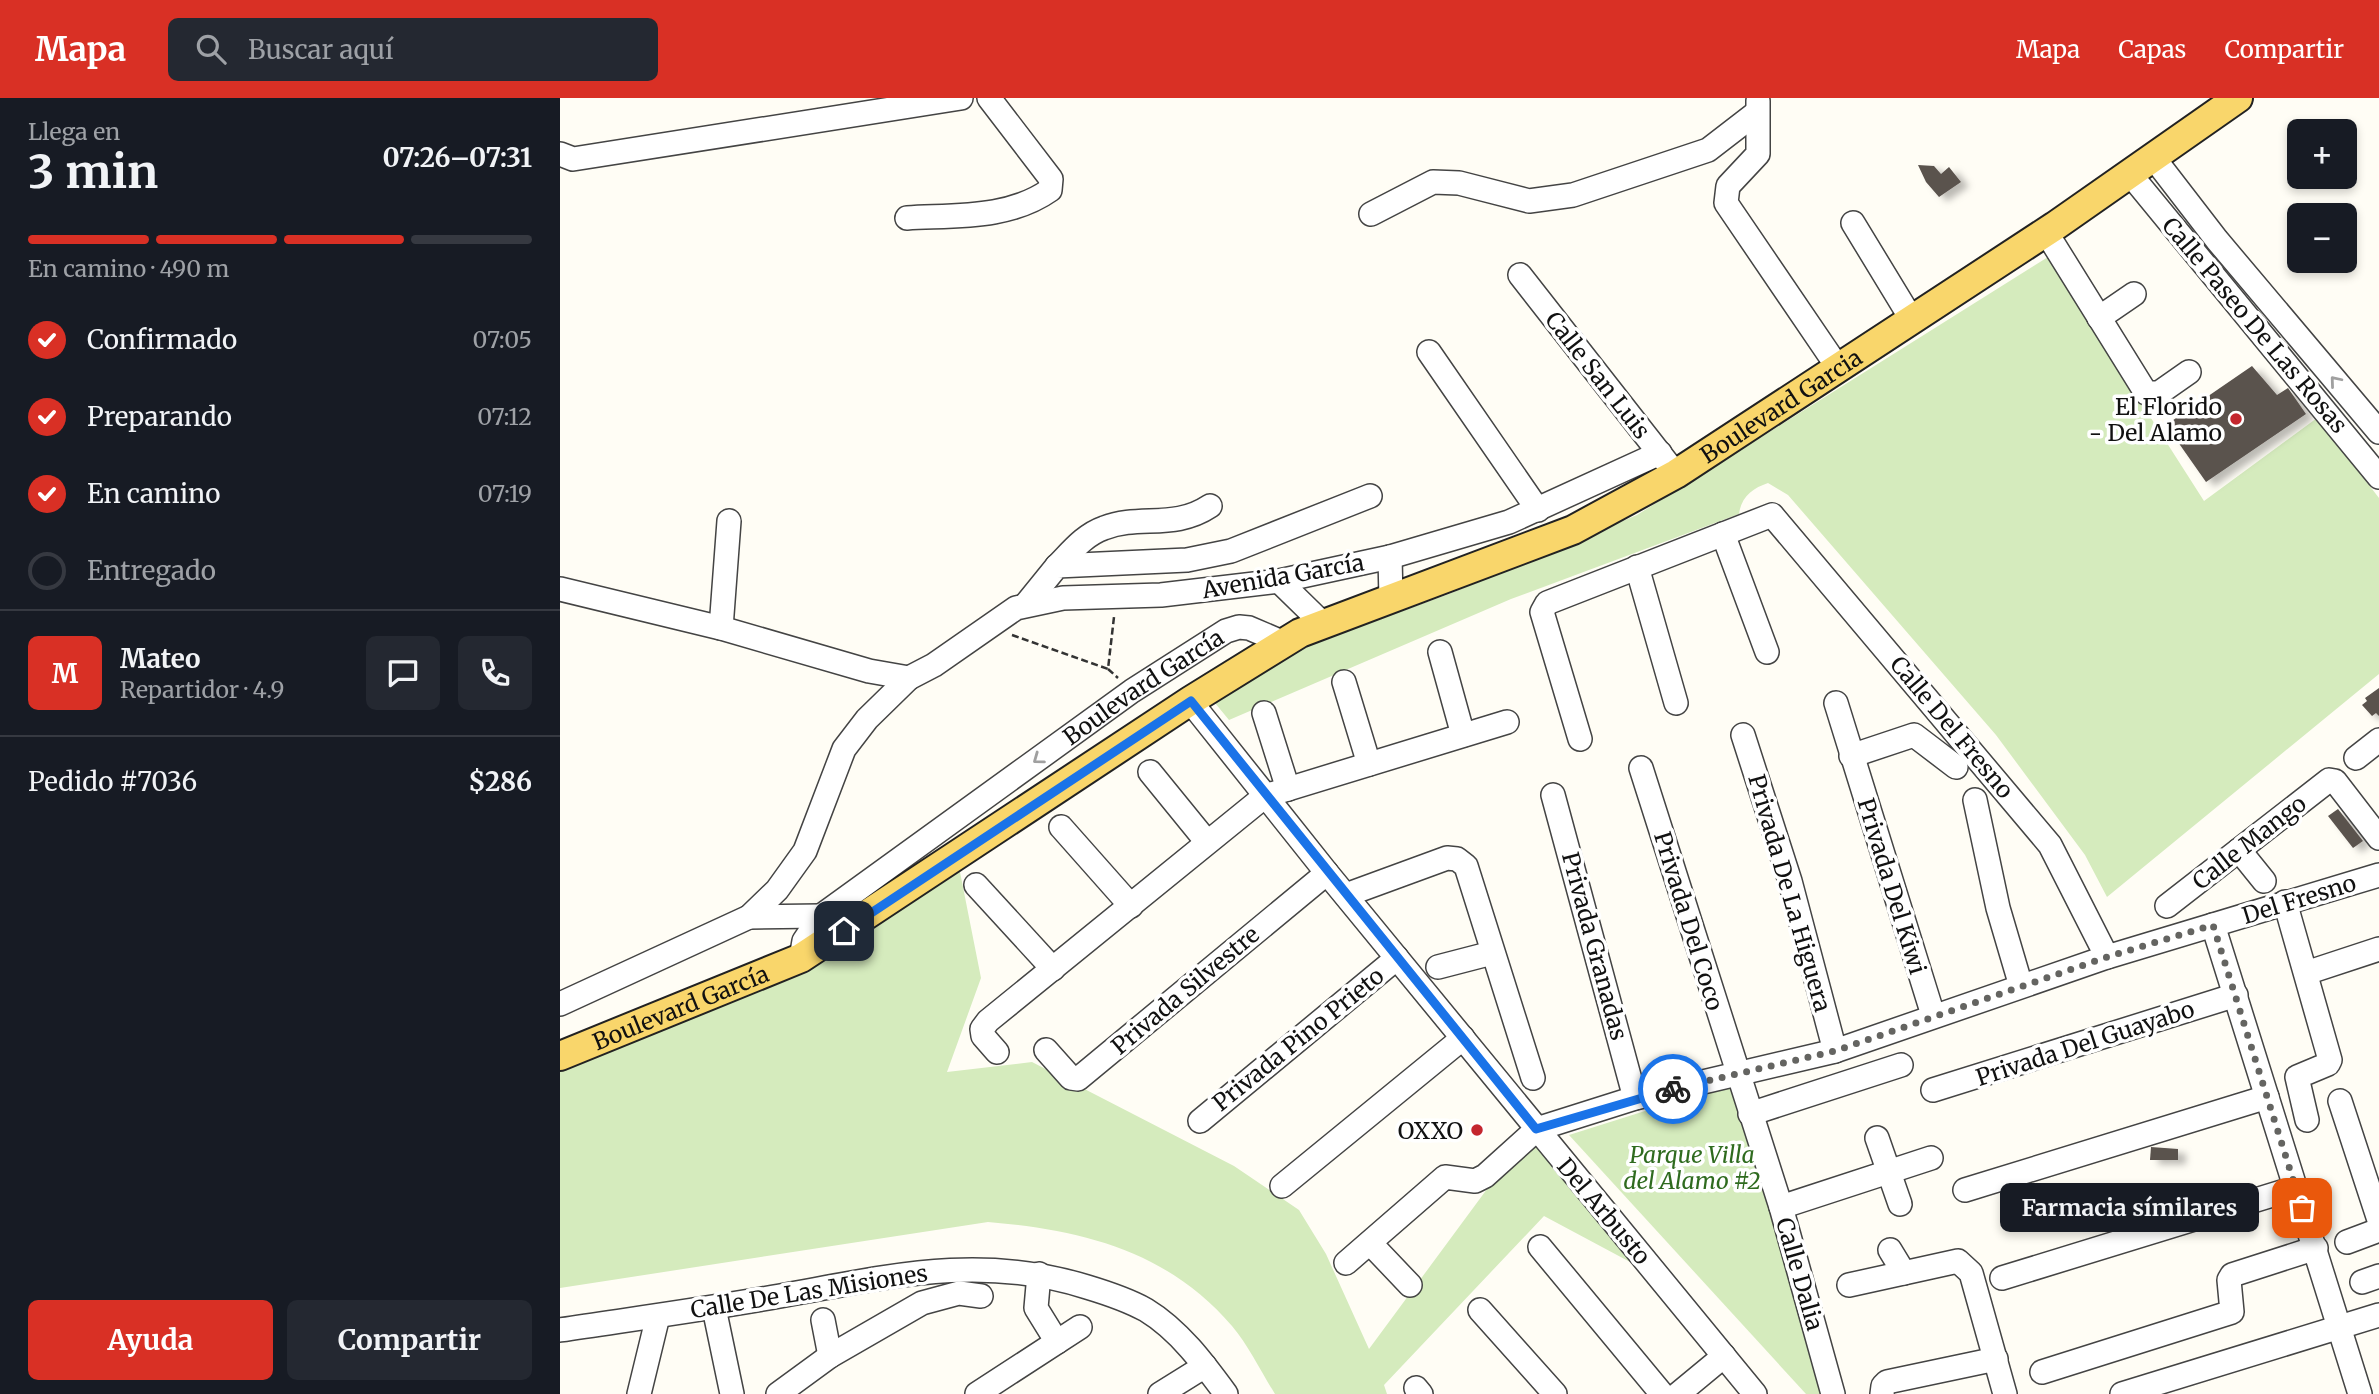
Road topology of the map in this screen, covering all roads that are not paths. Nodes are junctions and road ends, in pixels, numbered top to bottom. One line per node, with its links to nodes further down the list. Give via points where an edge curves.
1 (961, 98): 5 (street, via 573,159)
2 (989, 98): 10 (street, via 1051,178 1050,190 1012,210)
3 (2238, 98): 6 (main road, Boulevard Garcia)
4 (1758, 106): 9 (street, via 1708,150 1573,195 1529,201 1459,183 1433,182); 19 (street, via 1758,154 1728,186 1727,204)
5 (560, 154)
6 (2153, 156): 7 (main road, Boulevard Garcia); 8 (street, Calle Paseo De Las Rosas)
7 (2130, 174): 12 (street, Calle Paseo De Las Rosas); 13 (main road, Boulevard Garcia)
8 (2191, 208): 12 (street); 21 (street, Calle Paseo De Las Rosas, one-way to 8)
9 (1371, 214)
10 (907, 219)
11 (1853, 223): 17 (street)
12 (2171, 225): 22 (street, Calle Paseo De Las Rosas)
13 (2046, 232): 16 (street); 17 (main road, Boulevard Garcia)
14 (1520, 275): 23 (street, Calle San Luis)
15 (2134, 295): 16 (street)
16 (2099, 318): 20 (street, via 2149,394 2159,393)
17 (1912, 320): 19 (main road, Boulevard Garcia)
18 (1429, 352): 27 (street)
19 (1839, 369): 23 (main road, Boulevard Garcia)
20 (2189, 372)
21 (2379, 432): 22 (street)
22 (2357, 449): 24 (street, Calle Paseo De Las Rosas)
23 (1668, 464): 27 (street, Avenida García); 31 (main road, Boulevard Garcia, via 1573,530)
24 (2379, 477)
25 (1370, 496): 33 (street, via 1231,551 1187,560)
26 (1210, 506): 33 (street, via 1179,521 1105,527 1084,538)
27 (1538, 510): 29 (street, Avenida García)
28 (729, 521): 40 (street)
29 (1509, 522): 31 (street); 32 (street, Avenida García)
30 (1723, 534): 34 (street); 43 (street); 82 (street, Calle Del Fresno, via 1772,514 2050,845)
31 (1520, 550): 37 (main road, Boulevard Garcia)
32 (1390, 557): 35 (street, Avenida García); 37 (street)
33 (1057, 566): 38 (street)
34 (1637, 567): 47 (street); 53 (street, via 1543,607)
35 (1279, 581): 38 (street, Avenida García); 39 (street)
36 (560, 589): 40 (street)
37 (1391, 599): 39 (main road, Boulevard Garcia)
38 (1027, 604): 44 (street, Avenida García)
39 (1323, 624): 41 (main road, Boulevard Garcia)
40 (721, 628): 44 (street, via 869,671)
41 (1284, 643): 46 (main road, Boulevard García); 78 (street, Boulevard García, one-way to 78, via 1249,628 1226,631 1132,691)
42 (1440, 652): 51 (street)
43 (1767, 652)
44 (909, 678): 77 (street, Avenida García, via 844,749 805,852 777,890)
45 (1344, 682): 57 (street)
46 (1191, 701): 63 (street, Del Arbusto); 78 (main road, Boulevard García)
47 (1676, 703)
48 (1836, 703): 55 (street, Privada Del Kiwi)
49 (1264, 713): 61 (street)
50 (1507, 722): 51 (street)
51 (1464, 735): 57 (street)
52 (1743, 736): 93 (street, Privada De La Higuera, via 1790,881)
53 (1580, 739)
54 (2379, 740): 56 (street)
55 (1851, 756): 58 (street, via 1914,735); 90 (street, Privada Del Kiwi)
56 (2356, 758)
57 (1369, 764): 61 (street)
58 (1956, 767)
59 (1641, 768): 97 (street, Privada Del Coco)
60 (1150, 772): 67 (street)
61 (1288, 789): 63 (street)
62 (1553, 795): 101 (street, Privada Granadas)
63 (1265, 796): 67 (street); 69 (street, Del Arbusto)
64 (1975, 800): 87 (street, via 1998,908)
65 (1061, 827): 75 (street)
66 (2379, 838): 68 (street, Calle Mango, via 2332,779)
67 (1207, 842): 75 (street)
68 (2239, 850): 71 (street); 76 (street, Calle Mango)
69 (1327, 873): 73 (street, Del Arbusto); 92 (street, Privada Silvestre, via 1078,1079 1070,1078)
70 (2379, 875): 74 (street, Del Fresno)
71 (2264, 881)
72 (976, 886): 85 (street)
73 (1346, 895): 81 (street, via 1447,858 1457,859 1466,866); 83 (street, Del Arbusto)
74 (2285, 902): 79 (street, Del Fresno); 86 (street)
75 (1130, 906): 85 (street)
76 (2167, 906)
77 (749, 917): 78 (street); 89 (street)
78 (832, 923): 95 (main road, Boulevard García, via 801,958)
79 (2213, 925): 82 (street, Del Fresno); 88 (street)
80 (2379, 948): 86 (street)
81 (1492, 953): 84 (street); 98 (street)
82 (2107, 957): 87 (street, Del Fresno)
83 (1397, 958): 91 (street, Del Arbusto); 105 (street, Privada Pino Prieto)
84 (1438, 967)
85 (1054, 969): 94 (street, via 982,1029)
86 (2306, 973): 104 (street, via 2330,1060 2297,1077)
87 (2021, 986): 90 (street, Del Fresno)
88 (2236, 995): 99 (street, Privada Del Guayabo); 100 (street)
89 (560, 1004)
90 (1933, 1015): 93 (street, Del Fresno)
91 (1463, 1038): 106 (street, Del Arbusto); 110 (street)
92 (1046, 1050)
93 (1835, 1051): 97 (street, Del Fresno)
94 (997, 1052)
95 (560, 1056)
96 (1901, 1065): 103 (street)
97 (1737, 1075): 101 (street, Del Fresno); 103 (street, Calle Dalia)
98 (1533, 1078)
99 (1933, 1090)
100 (2267, 1097): 111 (street); 112 (street)
101 (1635, 1098): 106 (street, Del Fresno)
102 (2340, 1101): 115 (street)
103 (1750, 1114): 114 (street, Calle Dalia)
104 (2307, 1120)
105 (1200, 1121)
106 (1536, 1129): 118 (street, via 1475,1181 1445,1177); 139 (street, Del Arbusto)
107 (1877, 1138): 109 (street)
108 (1931, 1158): 109 (street)
109 (1888, 1173): 113 (street); 114 (street)
110 (1282, 1186)
111 (2295, 1188): 120 (street); 125 (street)
112 (1965, 1190)
113 (1900, 1204)
114 (1781, 1206): 155 (street, Calle Dalia)
115 (2379, 1220)
116 (2379, 1230): 117 (street)
117 (2347, 1242)
118 (1370, 1243): 122 (street); 126 (street)
119 (1540, 1247): 152 (street)
120 (2316, 1248): 135 (street); 142 (street, via 2232,1275 2232,1311)
121 (1890, 1250): 123 (street)
122 (1346, 1263)
123 (1904, 1273): 127 (street); 140 (street, via 1958,1261 1965,1265)
124 (1039, 1274): 129 (street, Calle De Las Misiones, via 1003,1269 928,1270); 137 (street, via 1036,1308); 141 (street, Calle De Las Misiones, via 1110,1294 1146,1311 1177,1335)
125 (2002, 1278)
126 (1410, 1284)
127 (1849, 1285)
128 (981, 1296): 138 (street, via 959,1293 922,1303)
129 (714, 1307): 132 (street, Calle De Las Misiones); 146 (street)
130 (1480, 1310): 151 (street)
131 (2379, 1315): 135 (street)
132 (658, 1316): 136 (street, Calle De Las Misiones); 145 (street)
133 (823, 1321): 138 (street)
134 (1080, 1327): 137 (street)
135 (2338, 1327): 157 (street); 158 (street)
136 (560, 1330)
137 (1057, 1342): 148 (street)
138 (831, 1356): 147 (street)
139 (1724, 1356): 153 (street); 154 (street, Del Arbusto)
140 (1996, 1359): 143 (street); 156 (street)
141 (1205, 1366): 149 (street); 150 (street, Calle De Las Misiones)
142 (2042, 1372)
143 (1926, 1384): 144 (street)
144 (1885, 1388)
145 (639, 1394)
146 (732, 1394)
147 (778, 1394)
148 (977, 1394)
149 (1160, 1394)
150 (1226, 1394)
151 (1555, 1394)
152 (1662, 1394)
153 (1678, 1394)
154 (1755, 1394)
155 (1833, 1394)
156 (2006, 1394)
157 (2122, 1394)
158 (2360, 1394)

